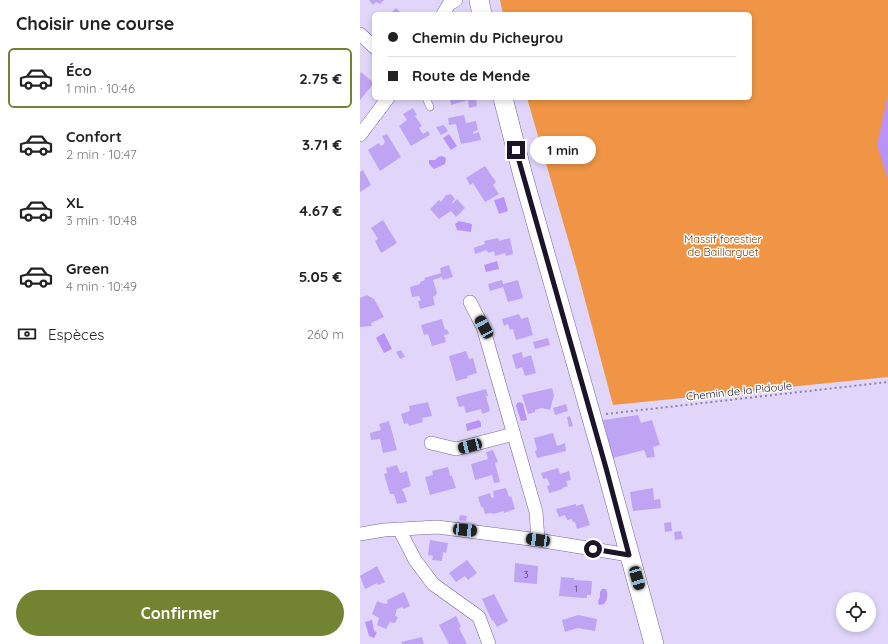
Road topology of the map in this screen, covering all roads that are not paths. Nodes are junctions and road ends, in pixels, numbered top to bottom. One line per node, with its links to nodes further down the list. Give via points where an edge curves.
1 (456, 0): 3 (street)
2 (479, 0): 4 (street)
3 (444, 12)
4 (482, 12)
5 (360, 34): 6 (street)
6 (372, 45)
7 (386, 100): 11 (street)
8 (427, 100): 10 (lane)
9 (504, 100): 18 (street, via 523,176)
10 (430, 107)
11 (360, 135)
12 (470, 302): 13 (street, via 484,327)
13 (514, 434): 14 (street, via 456,449); 17 (street, via 536,512)
14 (431, 443)
15 (399, 529): 16 (street); 17 (street, via 437,527); 19 (street, via 415,560 433,584 479,617)
16 (360, 534)
17 (538, 540): 18 (street)
18 (629, 555): 20 (street)
19 (489, 644)
20 (654, 644)

